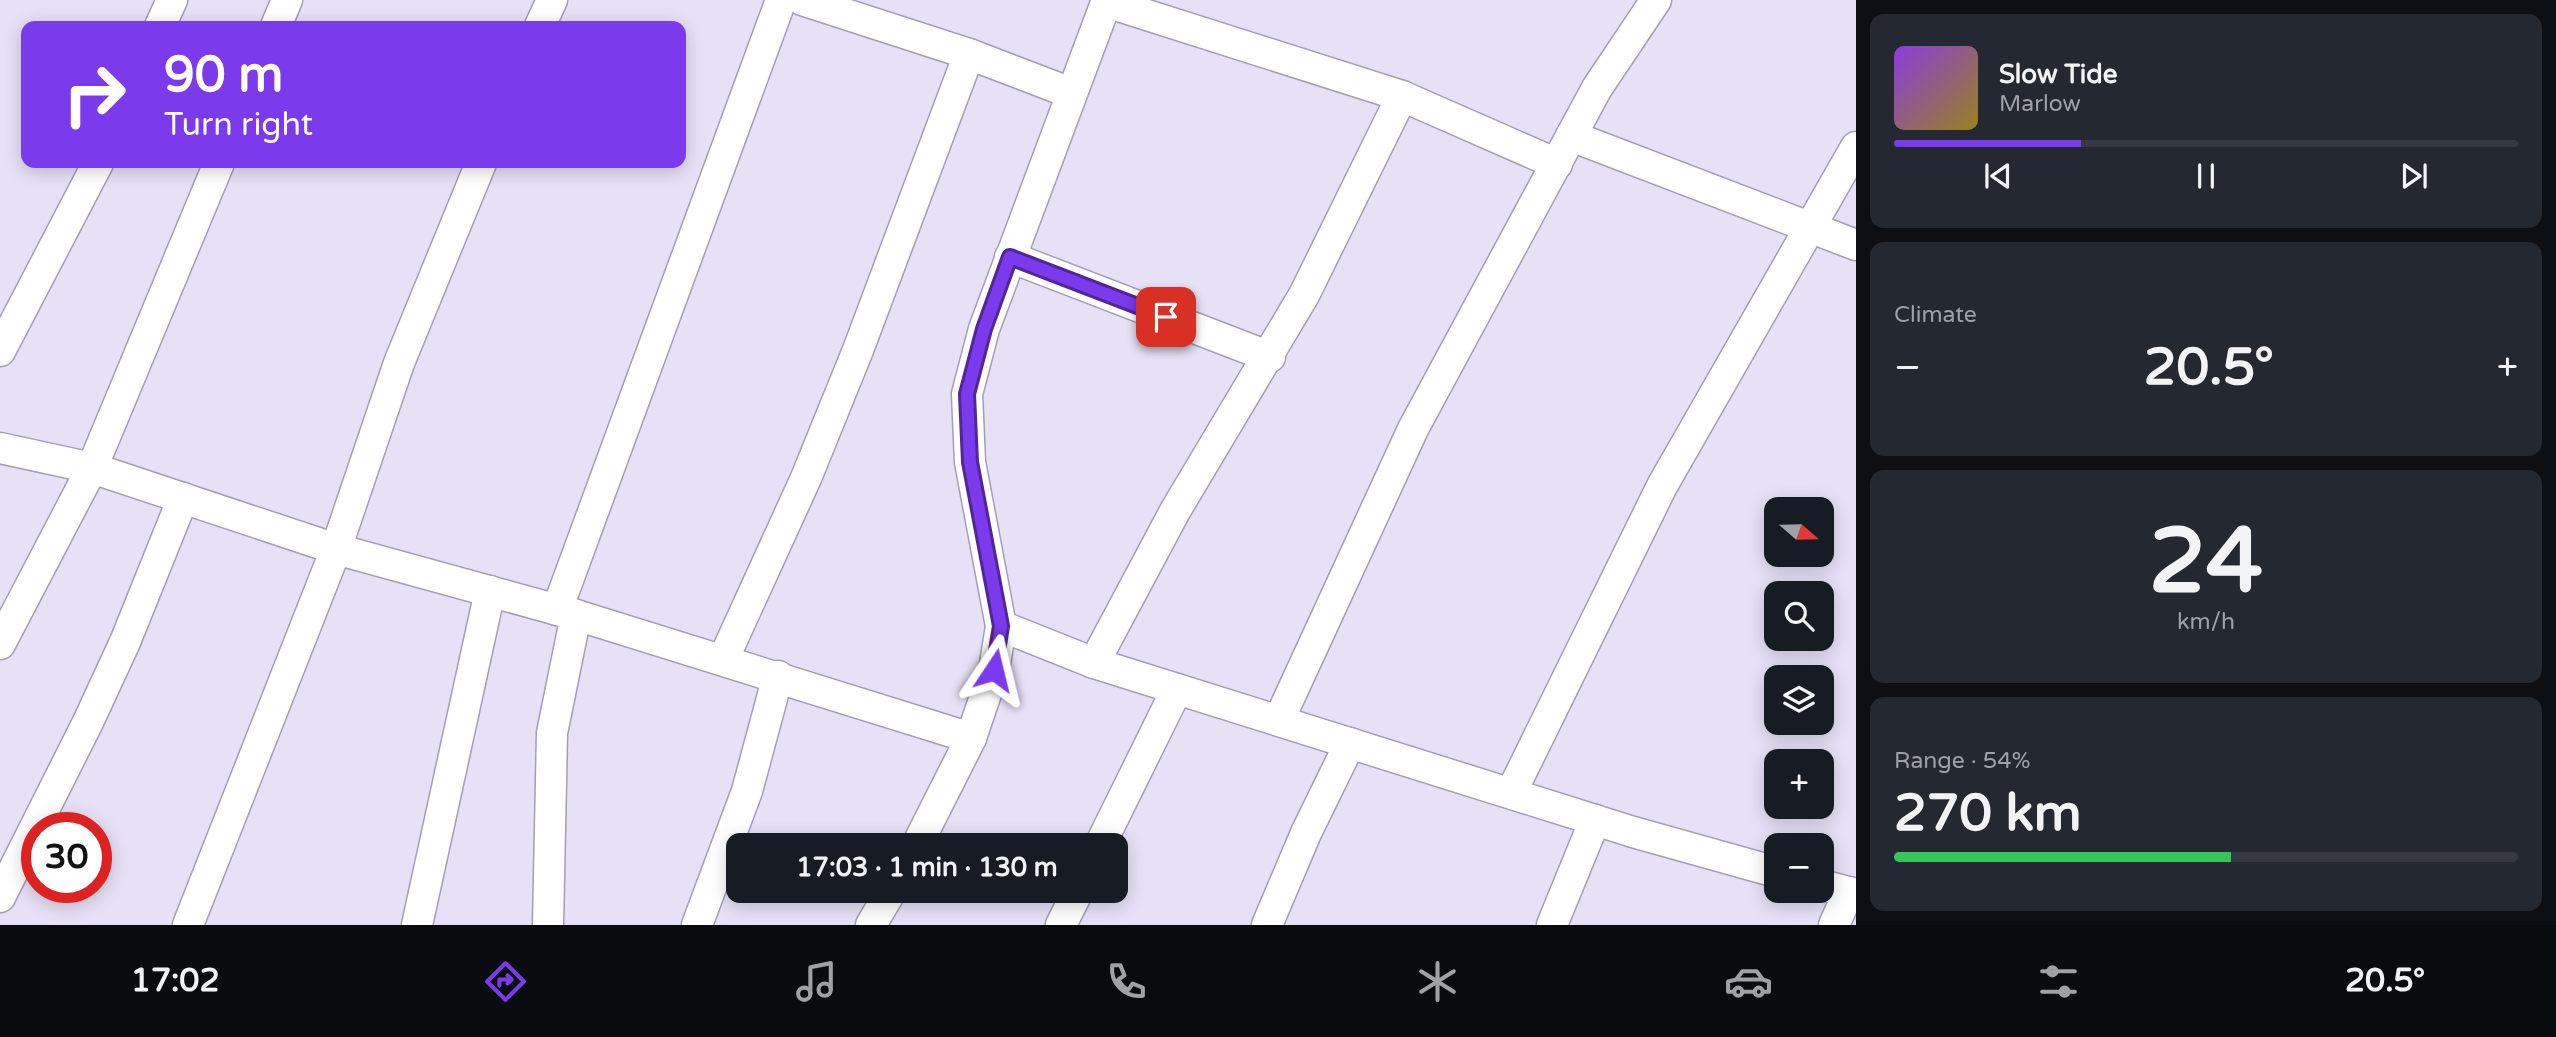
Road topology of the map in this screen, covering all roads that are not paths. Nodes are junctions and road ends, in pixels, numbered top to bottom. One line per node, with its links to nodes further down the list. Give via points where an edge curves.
1 (172, 0): 8 (street)
2 (287, 0): 9 (street)
3 (552, 0): 10 (street)
4 (780, 0): 30 (street)
5 (802, 0): 11 (street)
6 (1656, 0): 14 (street)
7 (1106, 1): 12 (street); 13 (street)
8 (162, 21)
9 (278, 21)
10 (542, 21)
11 (969, 54): 12 (street); 33 (street, via 858,351)
12 (1071, 93): 22 (street)
13 (1402, 96): 16 (street); 24 (street)
14 (1571, 136): 16 (street); 20 (street)
15 (1856, 147): 20 (street)
16 (1557, 164): 37 (street, via 1413,429)
17 (95, 168): 23 (street)
18 (217, 168): 26 (street)
19 (479, 168): 28 (street, via 400,363)
20 (1810, 228): 21 (street); 40 (street, via 1662,486)
21 (1856, 245)
22 (1010, 257): 24 (street); 31 (street, via 967,394 970,462)
23 (0, 351)
24 (1270, 358): 34 (street, via 1175,512)
25 (0, 448): 26 (street)
26 (92, 468): 27 (street); 32 (street)
27 (183, 498): 28 (street); 46 (street, via 89,722)
28 (336, 549): 29 (street); 49 (street)
29 (490, 592): 30 (street); 50 (street)
30 (567, 613): 33 (street); 51 (street, via 552,733)
31 (1001, 626): 34 (street); 38 (street, via 994,670)
32 (0, 644)
33 (723, 660): 35 (street)
34 (1094, 663): 36 (street)
35 (778, 676): 38 (street); 52 (street, via 743,802)
36 (1177, 689): 37 (street); 43 (street)
37 (1279, 720): 39 (street)
38 (971, 738): 42 (street)
39 (1350, 743): 40 (street); 55 (street)
40 (1511, 793): 41 (street)
41 (1595, 820): 44 (street); 56 (street)
42 (923, 833)
43 (1106, 833)
44 (1764, 869)
45 (1842, 891): 57 (street)
46 (0, 897)
47 (884, 903): 53 (street)
48 (1071, 903): 54 (street)
49 (188, 925)
50 (417, 925)
51 (548, 925)
52 (696, 925)
53 (872, 925)
54 (1060, 925)
55 (1267, 925)
56 (1552, 925)
57 (1834, 925)

